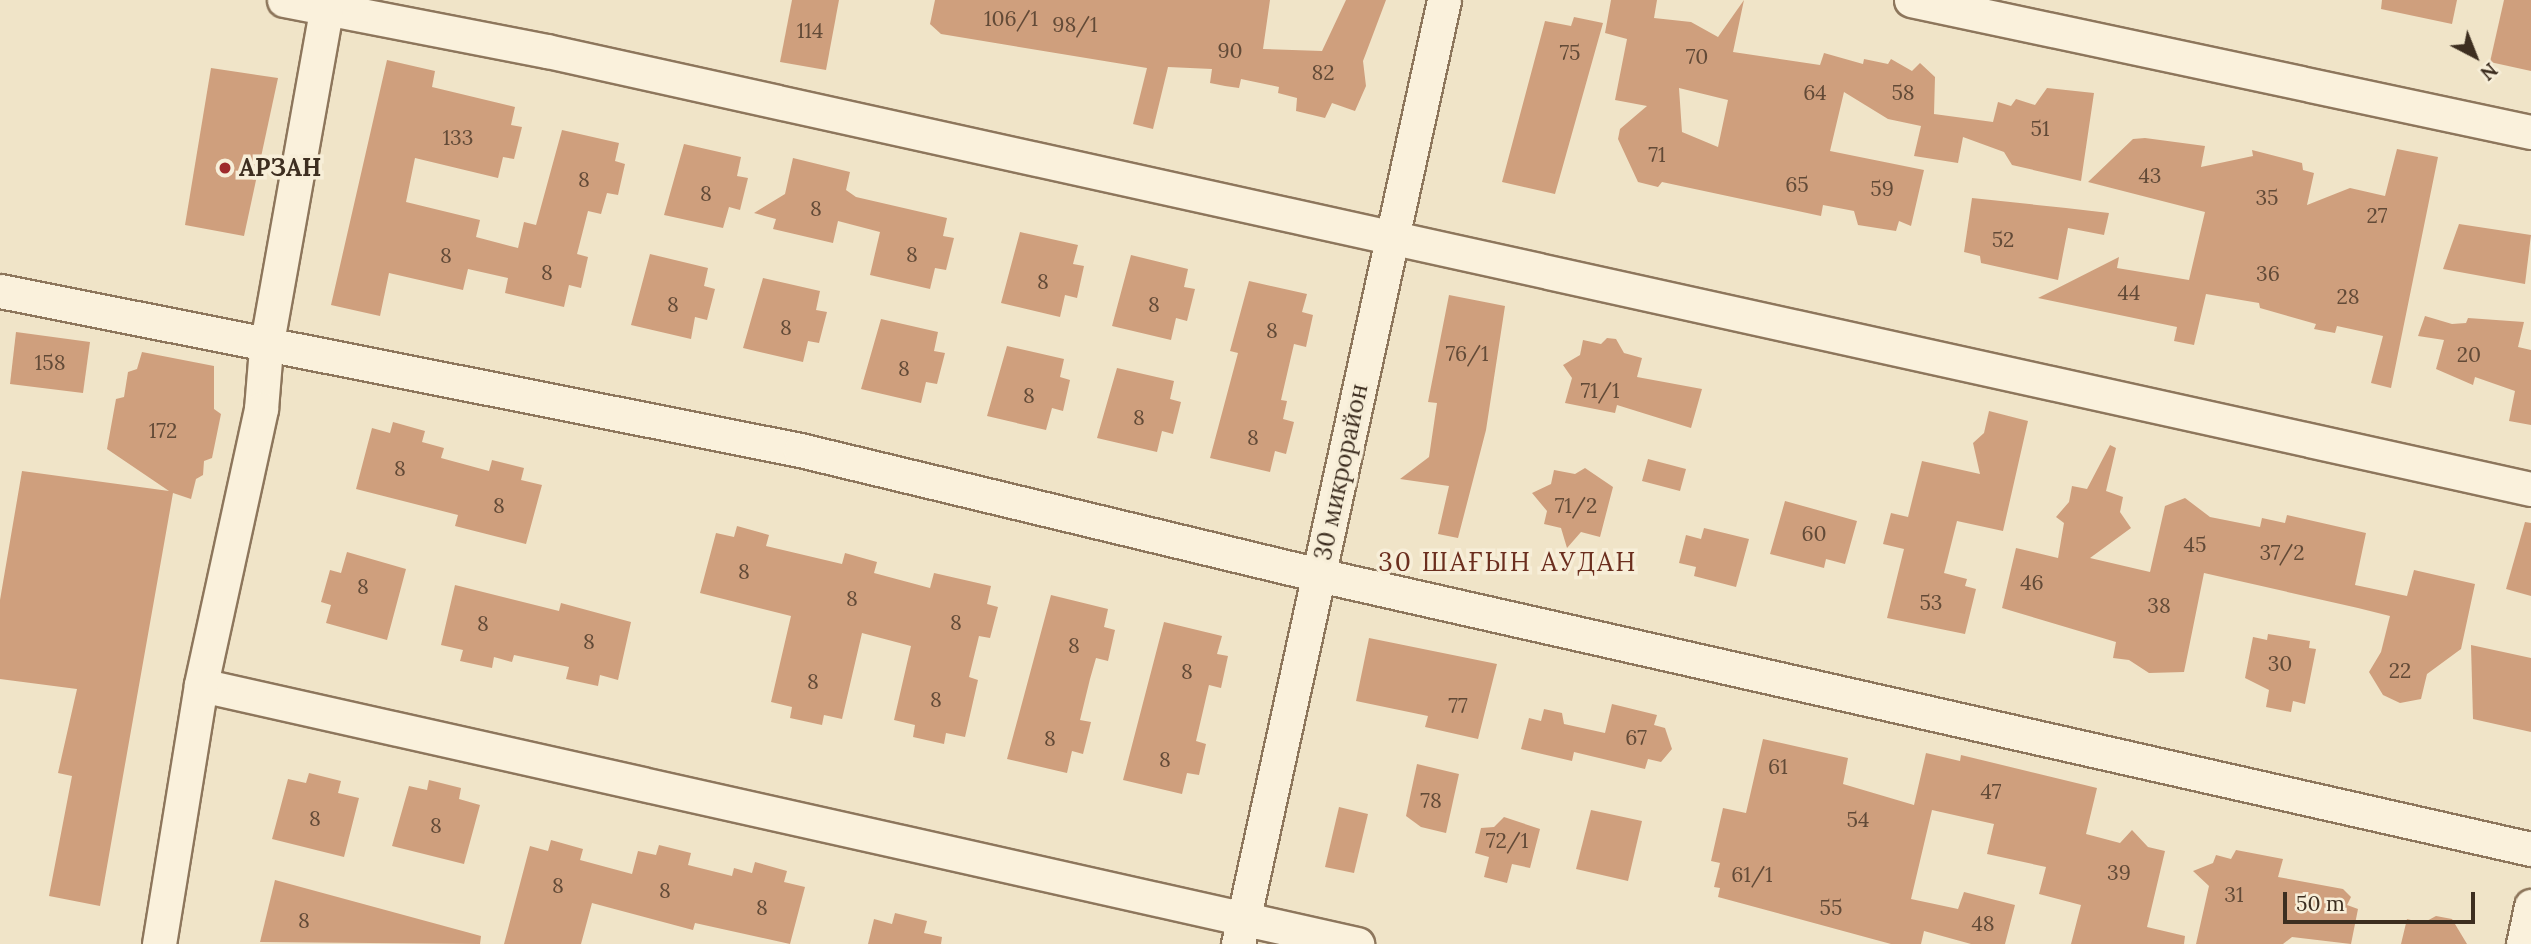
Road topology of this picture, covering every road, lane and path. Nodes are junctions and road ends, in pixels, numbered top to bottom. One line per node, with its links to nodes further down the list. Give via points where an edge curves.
1 (284, 0): 4 (street)
2 (1444, 0): 6 (street, 30 микрорайон)
3 (1911, 0): 5 (street)
4 (326, 11): 6 (street, via 547,51); 8 (street)
5 (2531, 132)
6 (1391, 241): 9 (street); 10 (street, 30 микрорайон)
7 (0, 291): 8 (street)
8 (266, 348): 10 (street, via 800,450); 11 (street, via 261,409)
9 (2531, 489)
10 (1319, 575): 12 (street); 14 (street, 30 микрорайон)
11 (201, 685): 14 (street); 15 (street)
12 (2531, 849)
13 (2531, 906): 17 (street)
14 (1240, 932): 16 (street)
15 (159, 944)
16 (1357, 944)
17 (2523, 944)

